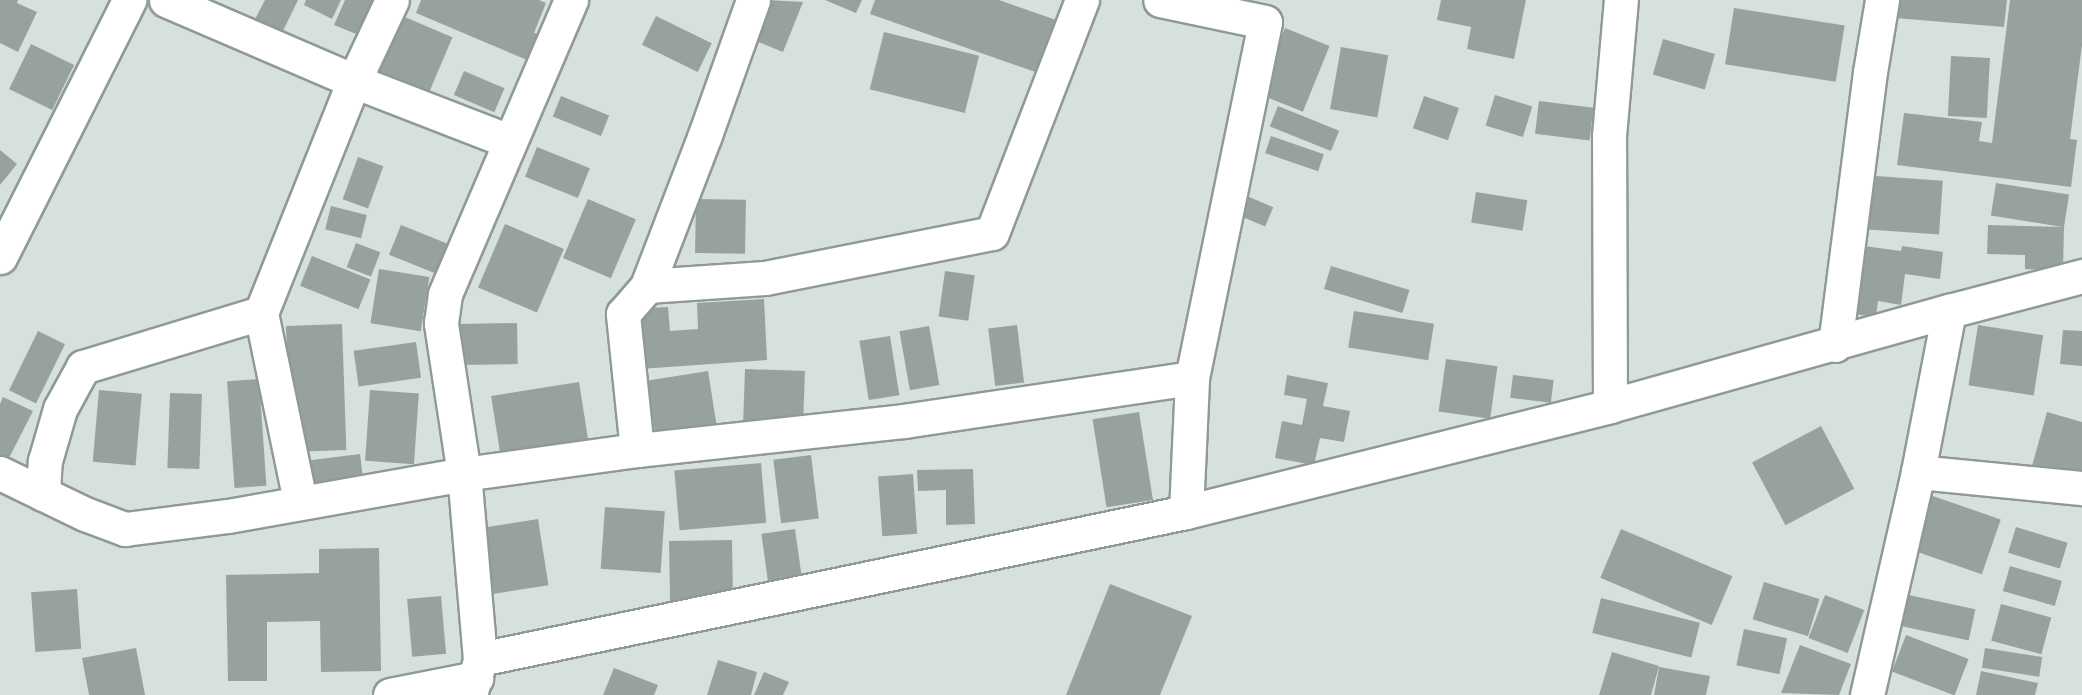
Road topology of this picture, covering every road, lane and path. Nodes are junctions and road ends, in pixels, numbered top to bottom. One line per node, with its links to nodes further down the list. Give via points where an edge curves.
1 (129, 0): 13 (street)
2 (166, 0): 11 (street)
3 (392, 0): 11 (street)
4 (571, 0): 12 (street)
5 (753, 0): 15 (street)
6 (1082, 0): 15 (street, via 992,233 765,278)
7 (1160, 0): 10 (street)
8 (1621, 0): 20 (street, via 1609,136)
9 (1882, 0): 18 (street, via 1869,72)
10 (1267, 11): 19 (street)
11 (354, 81): 12 (street); 17 (street)
12 (509, 141): 24 (street, via 445,294 441,323)
13 (0, 257)
14 (2082, 276): 16 (street)
15 (647, 286): 21 (street, via 623,314)
16 (1949, 311): 18 (street); 22 (street)
17 (261, 313): 26 (street, via 83,367 60,409 45,461); 27 (street)
18 (1835, 345): 20 (street)
19 (1192, 378): 21 (street, via 904,420); 28 (street)
20 (1610, 406): 28 (street)
21 (637, 450): 24 (street)
22 (1918, 472): 25 (street); 31 (street)
23 (0, 473): 26 (street)
24 (464, 474): 27 (street); 29 (street)
25 (2082, 488)
26 (43, 494): 27 (street, via 125,529 228,516)
27 (300, 501)
28 (1186, 512): 29 (street)
29 (475, 677): 30 (street)
30 (390, 695)
31 (1867, 695)

